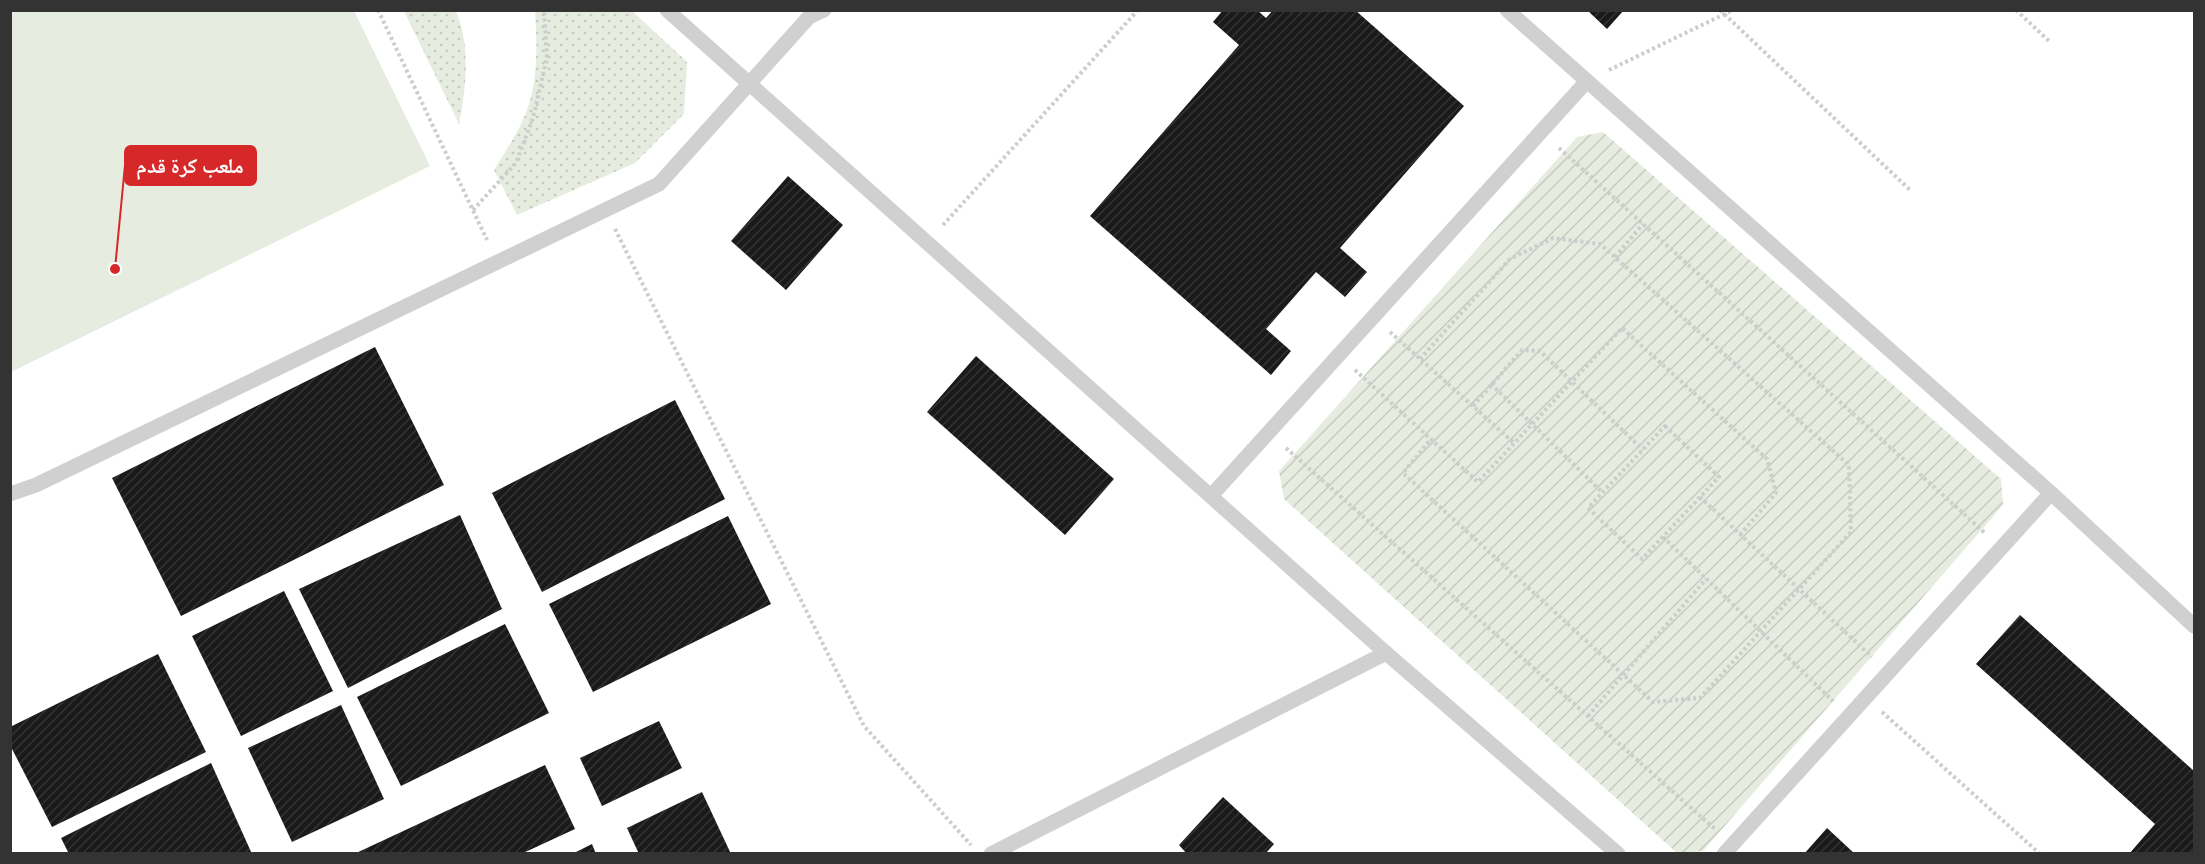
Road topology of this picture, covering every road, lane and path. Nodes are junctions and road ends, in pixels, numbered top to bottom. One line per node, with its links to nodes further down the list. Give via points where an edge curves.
1 (378, 10): 15 (path)
2 (544, 10): 15 (path, via 547,58 533,118 516,163)
3 (667, 10): 12 (lane)
4 (824, 10): 12 (lane, via 809,17)
5 (1138, 10): 18 (path)
6 (1507, 10): 11 (lane)
7 (1732, 10): 9 (path)
8 (2016, 10): 10 (path)
9 (1722, 12): 11 (path); 14 (path)
10 (2050, 42)
11 (1587, 81): 13 (lane); 33 (lane)
12 (750, 85): 16 (lane, via 659,184); 18 (lane)
13 (1541, 132): 17 (path); 21 (lane)
14 (1910, 190)
15 (473, 210): 20 (path)
16 (606, 210): 20 (lane); 51 (path, via 864,726)
17 (1643, 224): 19 (path); 39 (path)
18 (927, 243): 35 (lane)
19 (1615, 257): 23 (path, via 1600,244 1553,238 1510,259); 41 (path, via 1850,465 1851,532)
20 (498, 262): 34 (lane, via 36,485)
21 (1373, 317): 22 (lane); 23 (path)
22 (1339, 355): 28 (lane); 29 (path)
23 (1420, 359): 26 (path)
24 (1572, 382): 25 (path, via 1540,351 1522,350); 27 (path); 31 (path); 37 (path, via 1622,328 1767,459 1776,493)
25 (1491, 384): 26 (path); 27 (path)
26 (1473, 406): 30 (path)
27 (1533, 424): 30 (path); 32 (path)
28 (1268, 432): 35 (lane); 48 (path)
29 (1431, 439): 30 (path, via 1478,482); 46 (path, via 1403,473)
30 (1514, 443)
31 (1643, 450): 32 (path); 36 (path, via 1665,426 1719,477)
32 (1602, 492): 38 (path, via 1588,508 1642,559)
33 (2050, 493): 39 (lane); 42 (lane)
34 (10, 494)
35 (1211, 496): 44 (lane)
36 (1700, 497): 37 (path); 38 (path)
37 (1740, 535): 41 (path)
38 (1662, 537): 40 (path)
39 (2002, 547): 45 (lane)
40 (1706, 579): 43 (path); 46 (path)
41 (1799, 589): 43 (path); 45 (path)
42 (2194, 626)
43 (1761, 631): 46 (path, via 1700,698 1653,702); 49 (path)
44 (1386, 653): 52 (lane); 53 (lane)
45 (1888, 672): 47 (lane)
46 (1624, 674): 48 (path)
47 (1866, 698): 49 (lane); 54 (path)
48 (1588, 716): 50 (path)
49 (1849, 716): 50 (lane)
50 (1728, 849)
51 (978, 854)
52 (992, 854)
53 (1618, 854)
54 (2040, 854)

